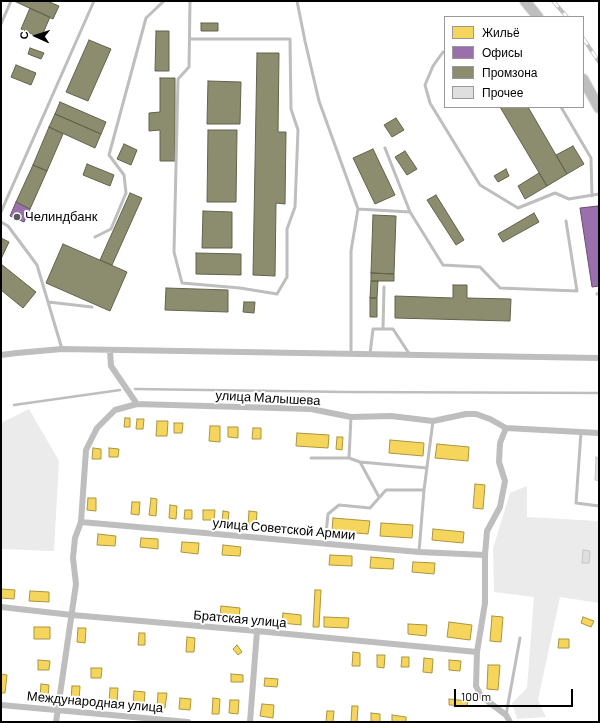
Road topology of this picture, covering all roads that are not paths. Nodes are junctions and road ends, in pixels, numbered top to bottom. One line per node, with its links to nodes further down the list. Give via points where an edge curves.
1 (11, 1): 8 (lane)
2 (94, 1): 18 (lane)
3 (164, 1): 22 (lane, via 146,18 109,155 124,175 126,193 111,229)
4 (190, 1): 9 (lane)
5 (297, 1): 17 (lane, via 319,101)
6 (525, 1): 7 (main road)
7 (537, 16)
8 (1, 24)
9 (190, 39): 9 (lane, via 189,67 178,79 174,252 182,283 277,294 287,277 287,229 295,207 298,130 291,109 290,39)
10 (444, 52): 16 (lane, via 432,66 425,85 430,103 480,185 518,208 555,193 569,199)
11 (584, 81): 13 (main road)
12 (562, 108): 16 (lane, via 591,158)
13 (599, 108)
14 (385, 148): 19 (lane)
15 (599, 194): 16 (lane)
16 (592, 196)
17 (358, 209): 19 (lane); 29 (lane, via 351,250)
18 (1, 212)
19 (410, 212): 20 (lane, via 443,265 480,267 500,288 577,291)
20 (566, 221)
21 (1, 222): 24 (lane, via 8,226 37,265)
22 (95, 237)
23 (384, 287): 26 (lane)
24 (48, 302): 25 (lane); 27 (lane)
25 (92, 307)
26 (382, 329): 30 (lane, via 373,329); 32 (lane, via 393,330)
27 (62, 350): 28 (street); 31 (street)
28 (110, 350): 29 (street); 34 (street, via 111,366)
29 (351, 354): 30 (street)
30 (370, 354): 32 (street)
31 (1, 355)
32 (410, 355): 33 (street)
33 (599, 358)
34 (138, 404): 35 (street, улица Малышева, via 311,408); 47 (street, улица Малышева, via 115,410 97,428 86,450)
35 (351, 417): 36 (street, улица Малышева, via 391,416); 41 (lane)
36 (433, 421): 37 (street, улица Малышева, via 476,414 490,418); 43 (lane)
37 (506, 428): 38 (street, улица Малышева); 50 (street, via 500,444 499,462 505,481 500,507 487,531)
38 (581, 432): 39 (street, улица Малышева); 46 (lane, via 576,503)
39 (599, 434)
40 (311, 458): 41 (lane)
41 (349, 458): 42 (lane)
42 (360, 462): 43 (lane); 45 (lane)
43 (427, 468): 44 (lane)
44 (424, 490): 45 (lane, via 386,490); 49 (lane)
45 (379, 498): 48 (lane, via 370,508 339,505 328,514)
46 (599, 506)
47 (81, 522): 48 (street, улица Советской Армии); 52 (street, улица Малышева, via 75,538 73,558 76,584)
48 (325, 544): 49 (street, улица Советской Армии)
49 (419, 552): 50 (street, улица Советской Армии)
50 (484, 555): 55 (street, via 485,603)
51 (1, 607): 52 (street, Братская улица)
52 (72, 615): 53 (street, Братская улица); 57 (street, улица Малышева)
53 (258, 631): 55 (street, Братская улица); 61 (street)
54 (520, 638): 58 (lane)
55 (477, 652): 58 (street, via 476,686 481,696)
56 (1, 705): 57 (street, Международная улица)
57 (57, 710): 59 (street, улица Малышева); 60 (street, Международная улица)
58 (506, 715): 62 (street)
59 (56, 722)
60 (188, 722)
61 (250, 722)
62 (510, 722)

